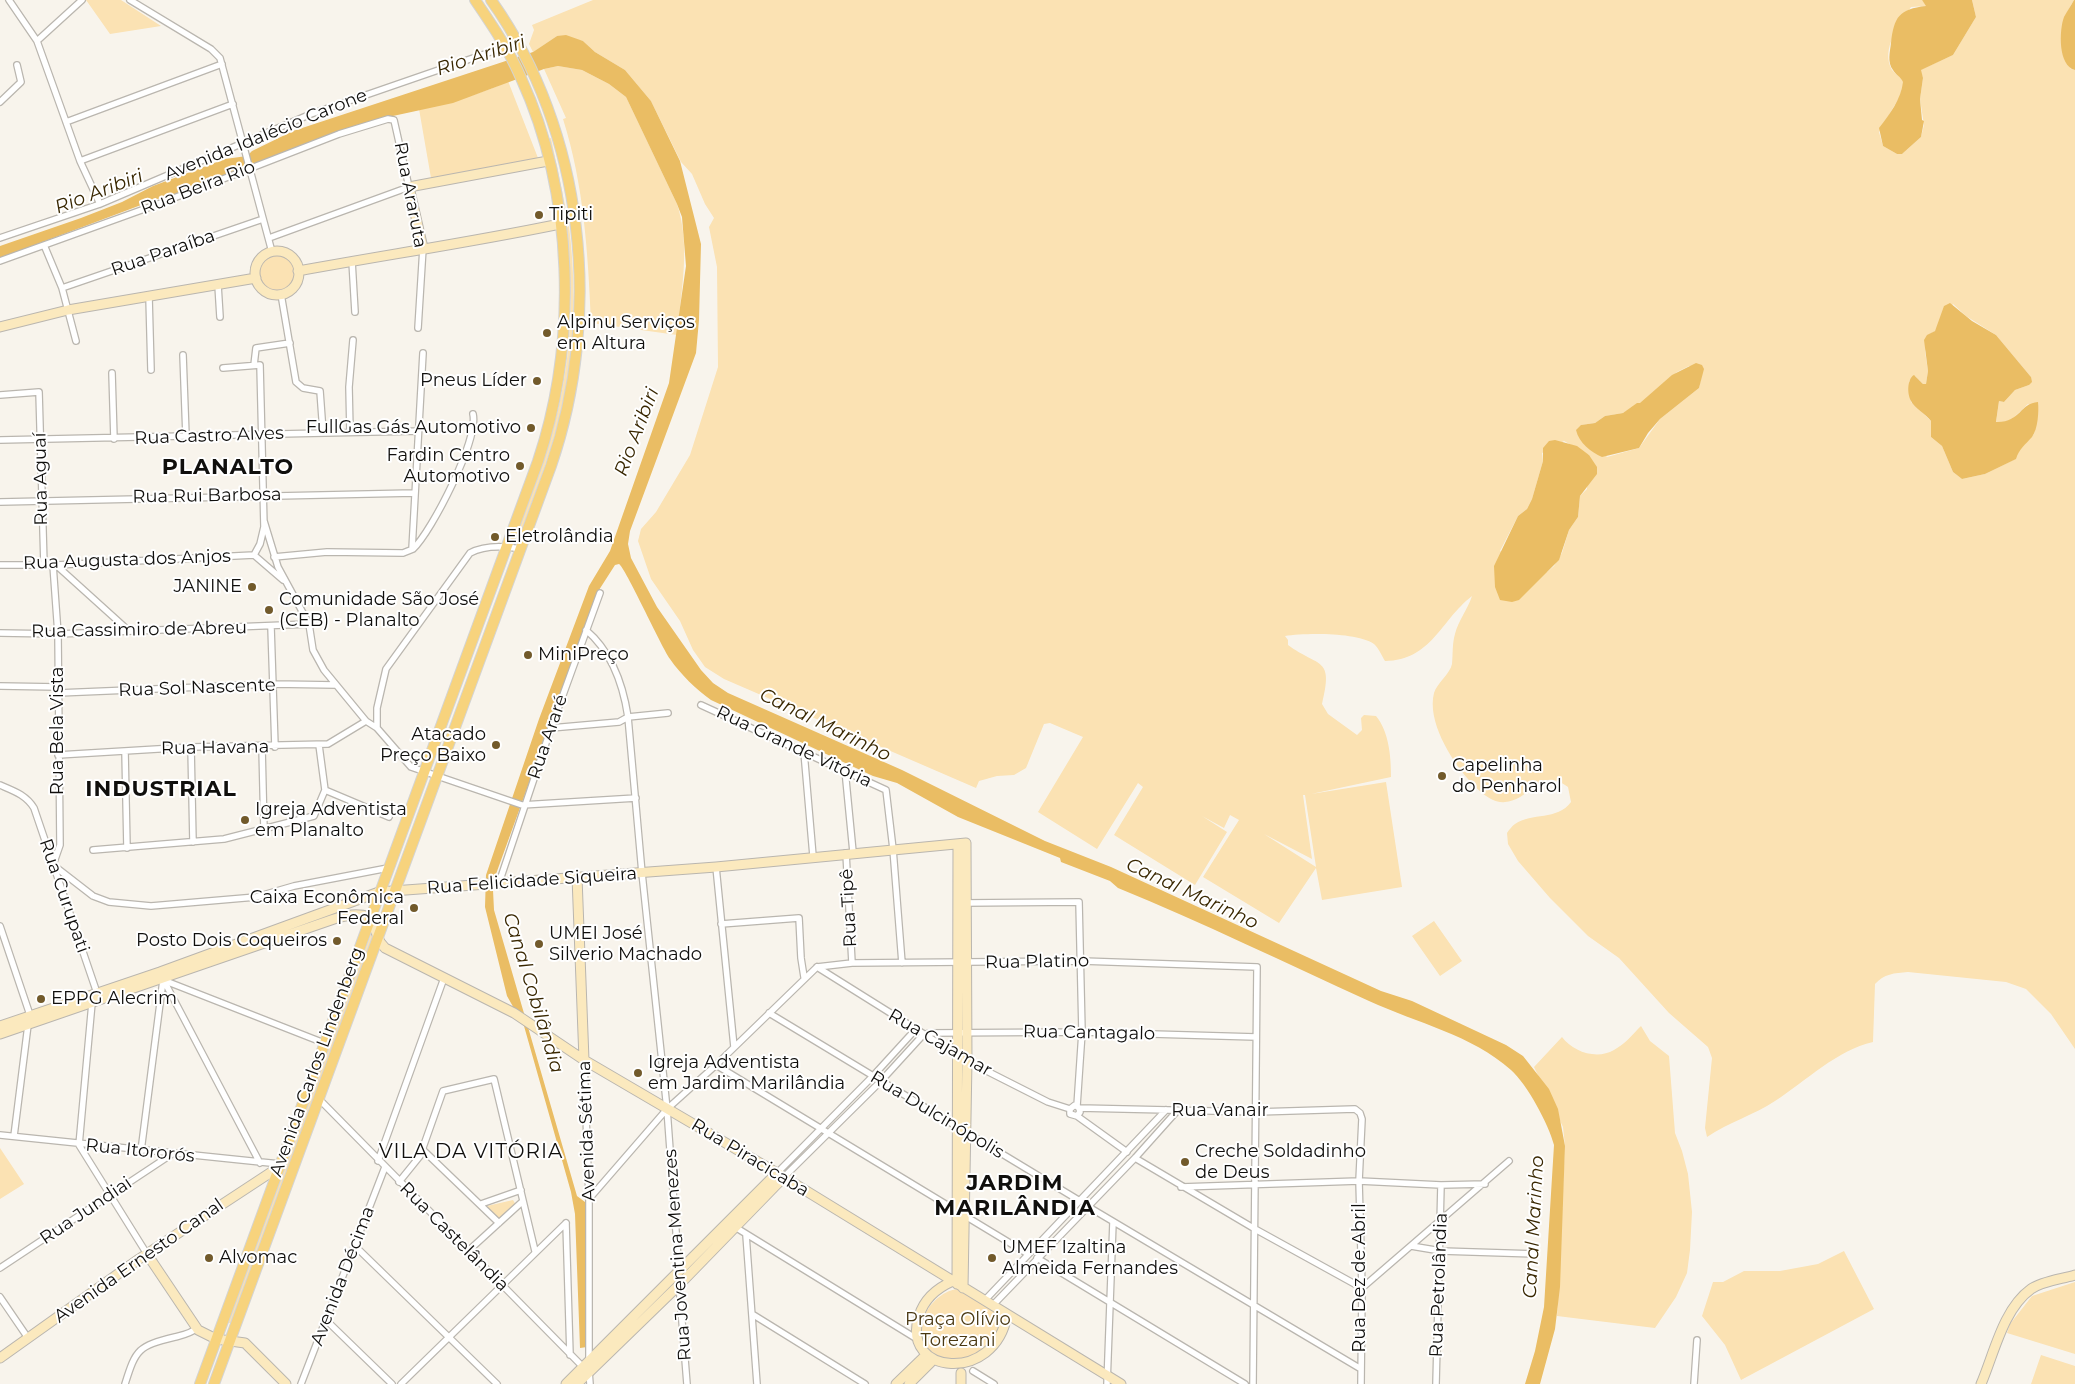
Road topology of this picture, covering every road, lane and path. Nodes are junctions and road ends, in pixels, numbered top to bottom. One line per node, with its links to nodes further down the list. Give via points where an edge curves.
1 (9, 0): 8 (street)
2 (82, 0): 8 (street)
3 (130, 0): 10 (street, via 211,49)
4 (468, 0): 7 (main road)
5 (474, 0): 7 (main road, Avenida Carlos Lindenberg)
6 (492, 0): 23 (main road, Avenida Carlos Lindenberg, via 535,74 558,143)
7 (491, 25): 9 (main road, Avenida Carlos Lindenberg)
8 (37, 41): 14 (street)
9 (507, 51): 16 (street, Avenida Idalécio Carone, via 311,114); 18 (main road, Avenida Carlos Lindenberg, via 522,80)
10 (222, 64): 13 (street); 14 (street)
11 (16, 65): 12 (street, via 21,82)
12 (0, 102)
13 (233, 104): 16 (street); 17 (street)
14 (66, 122): 17 (street)
15 (395, 123): 19 (street, Rua Beira Rio, via 388,119 339,134); 20 (street, Rua Araruta)
16 (243, 142): 19 (street); 21 (street, Avenida Idalécio Carone)
17 (80, 161): 21 (street)
18 (548, 161): 20 (street); 24 (main road, Avenida Carlos Lindenberg)
19 (250, 168): 22 (street); 27 (street, Rua Beira Rio)
20 (409, 187): 26 (street); 28 (street, Rua Araruta)
21 (100, 204): 25 (street, Avenida Idalécio Carone)
22 (263, 219): 26 (street); 35 (street, Rua Paraíba)
23 (574, 222): 24 (main road); 68 (main road, Avenida Carlos Lindenberg, via 580,289 574,373 560,441)
24 (560, 224): 28 (street, via 486,240); 67 (main road, Avenida Carlos Lindenberg, via 565,299 558,381 542,446)
25 (0, 238)
26 (268, 238): 29 (street)
27 (44, 245): 30 (street, Rua Beira Rio); 35 (street)
28 (423, 248): 31 (street); 42 (street, Rua Araruta)
29 (272, 252): 32 (street, via 291,257); 33 (street, via 258,262)
30 (0, 261)
31 (352, 261): 32 (street); 39 (street)
32 (298, 271): 36 (street, via 294,286)
33 (256, 278): 34 (street); 36 (street, via 265,292)
34 (218, 285): 37 (street); 40 (street)
35 (62, 288): 38 (street)
36 (282, 294): 45 (street)
37 (149, 297): 38 (street); 50 (street)
38 (68, 310): 41 (street); 44 (street)
39 (355, 312)
40 (220, 318)
41 (0, 327)
42 (418, 328)
43 (353, 340): 55 (street)
44 (76, 341)
45 (290, 343): 48 (street, via 256,348); 54 (street, via 299,386 320,391)
46 (423, 353): 56 (street)
47 (183, 356): 58 (street)
48 (254, 365): 49 (street); 57 (street, via 260,365)
49 (223, 368)
50 (151, 370)
51 (112, 373): 59 (street)
52 (0, 395): 61 (street, Rua Aguaí, via 39,392)
53 (473, 414): 69 (street, via 474,429 457,475)
54 (323, 432): 55 (street, Rua Castro Alves); 57 (street, Rua Castro Alves)
55 (350, 432): 56 (street, Rua Castro Alves)
56 (418, 432): 62 (street)
57 (261, 434): 58 (street, Rua Castro Alves); 63 (street)
58 (186, 436): 59 (street, Rua Castro Alves)
59 (114, 439): 61 (street, Rua Castro Alves)
60 (0, 440): 61 (street, Rua Castro Alves)
61 (40, 440): 64 (street, Rua Aguaí)
62 (414, 493): 63 (street, Rua Rui Barbosa); 69 (street)
63 (262, 495): 64 (street, Rua Rui Barbosa); 66 (street)
64 (41, 500): 65 (street, Rua Rui Barbosa); 74 (street, Rua Aguaí)
65 (0, 502)
66 (265, 538): 70 (street); 71 (street)
67 (507, 547): 68 (street); 93 (street, via 479,549 470,553 386,669 377,708); 103 (main road, Avenida Carlos Lindenberg)
68 (522, 548): 104 (main road, Avenida Carlos Lindenberg)
69 (412, 549): 71 (street)
70 (254, 555): 75 (street, Rua Augusta dos Anjos); 76 (street)
71 (274, 557): 72 (street)
72 (277, 564): 76 (street, via 274,568); 77 (street)
73 (0, 565): 74 (street, Rua Augusta dos Anjos)
74 (44, 565): 75 (street, Rua Augusta dos Anjos)
75 (55, 565): 82 (street); 84 (street, Rua Bela Vista)
76 (269, 567): 77 (street)
77 (289, 586): 79 (street)
78 (600, 593): 81 (street, Rua Araré)
79 (309, 624): 80 (street, Rua Cassimiro de Abreu); 86 (street, via 313,650)
80 (272, 627): 82 (street, Rua Cassimiro de Abreu); 85 (street)
81 (586, 630): 91 (street, Rua Joventina Menezes, via 598,641 612,664 623,689); 94 (street, Rua Araré)
82 (130, 631): 84 (street, Rua Cassimiro de Abreu)
83 (0, 633): 84 (street, Rua Cassimiro de Abreu)
84 (58, 634): 88 (street, Rua Bela Vista)
85 (274, 684): 86 (street, Rua Sol Nascente); 88 (street, Rua Sol Nascente); 98 (street)
86 (336, 685): 92 (street)
87 (0, 686): 88 (street, Rua Sol Nascente)
88 (58, 690): 101 (street, Rua Bela Vista)
89 (701, 705): 100 (street, Rua Grande Vitória)
90 (668, 713): 91 (street)
91 (628, 718): 94 (street, via 619,722); 107 (street, Rua Joventina Menezes)
92 (366, 721): 93 (street); 95 (street, Rua Havana, via 338,740)
93 (377, 728): 103 (street, via 412,767)
94 (551, 728): 108 (street, Rua Araré)
95 (319, 745): 98 (street, Rua Havana); 106 (street)
96 (262, 746): 97 (street, Rua Havana); 98 (street, Rua Havana); 110 (street)
97 (192, 747): 99 (street, Rua Havana); 111 (street)
98 (275, 747)
99 (125, 750): 101 (street, Rua Havana); 112 (street)
100 (804, 752): 102 (street, Rua Grande Vitória); 116 (street)
101 (58, 755): 117 (street, Rua Bela Vista, via 60,845)
102 (845, 770): 113 (street, Rua Grande Vitória, via 886,790); 115 (street, Rua Tipê)
103 (424, 773): 104 (street); 119 (main road, Avenida Carlos Lindenberg)
104 (438, 777): 108 (street); 123 (main road, Avenida Carlos Lindenberg)
105 (0, 785): 117 (street, Rua Curupati, via 29,800)
106 (325, 790): 109 (street); 110 (street, via 314,816)
107 (636, 798): 108 (street); 120 (street, Rua Joventina Menezes)
108 (523, 805): 122 (street, Rua Araré)
109 (389, 817)
110 (264, 830): 111 (street)
111 (193, 842): 112 (street)
112 (128, 848): 114 (street)
113 (893, 849): 115 (street, Rua Felicidade Siqueira); 125 (street, Rua Felicidade Siqueira, via 962,844); 133 (street)
114 (93, 850)
115 (850, 853): 116 (street, Rua Felicidade Siqueira); 132 (street, Rua Tipê)
116 (813, 856): 118 (street, Rua Felicidade Siqueira)
117 (53, 865): 119 (street, via 93,896 109,902 151,906 256,897 294,886); 139 (street, Rua Curupati)
118 (716, 867): 120 (street, Rua Felicidade Siqueira); 128 (street)
119 (388, 868): 124 (main road, Avenida Carlos Lindenberg)
120 (642, 873): 121 (street, Rua Felicidade Siqueira); 161 (street, Rua Joventina Menezes)
121 (576, 877): 122 (street, Rua Felicidade Siqueira); 154 (street, Avenida Sétima)
122 (498, 883): 123 (street, Rua Felicidade Siqueira)
123 (396, 891): 124 (street, Rua Felicidade Siqueira); 127 (main road, Avenida Carlos Lindenberg)
124 (379, 892): 126 (main road, Avenida Carlos Lindenberg); 136 (street, Rua Felicidade Siqueira)
125 (962, 903): 131 (street, via 1079,902); 134 (street)
126 (370, 917): 127 (main road); 130 (street); 136 (street, Rua Felicidade Siqueira, via 351,914); 151 (main road, Avenida Carlos Lindenberg)
127 (384, 922): 130 (main road, Avenida Carlos Lindenberg)
128 (720, 924): 137 (street, via 799,918); 152 (street)
129 (0, 926): 142 (street)
130 (378, 938): 138 (street, Rua Piracicaba, via 385,948); 159 (main road, Avenida Carlos Lindenberg)
131 (1082, 961): 134 (street, Rua Platino); 147 (street); 150 (street, Rua Platino, via 1257,967)
132 (852, 963): 133 (street, Rua Platino); 135 (street, Rua Platino)
133 (902, 963): 134 (street, Rua Platino)
134 (962, 964): 145 (street); 146 (street)
135 (816, 967): 137 (street); 144 (street, Rua Cajamar)
136 (162, 976): 139 (street, Rua Felicidade Siqueira); 140 (street, Rua Felicidade Siqueira); 151 (street); 176 (street); 182 (street)
137 (804, 977): 141 (street)
138 (444, 978): 154 (street, Rua Piracicaba, via 516,1015); 180 (street)
139 (97, 993): 142 (street, Rua Felicidade Siqueira)
140 (92, 1003): 142 (street, Rua Felicidade Siqueira); 174 (street)
141 (769, 1013): 152 (street); 157 (street, Rua Dulcinópolis)
142 (29, 1020): 143 (street, Rua Felicidade Siqueira); 148 (street, Rua Felicidade Siqueira); 173 (street)
143 (0, 1026)
144 (915, 1030): 149 (street, Rua Cajamar); 157 (street)
145 (957, 1032): 146 (street, Rua Cantagalo); 149 (street, Rua Cantagalo); 153 (street)
146 (967, 1032): 147 (street, Rua Cantagalo); 155 (street)
147 (1082, 1032): 150 (street, Rua Cantagalo); 160 (street)
148 (0, 1034)
149 (923, 1035): 153 (street, Rua Cajamar); 158 (street)
150 (1256, 1037): 165 (street)
151 (324, 1042): 183 (main road, Avenida Carlos Lindenberg)
152 (734, 1047): 156 (street)
153 (957, 1055): 155 (street, Rua Cajamar); 168 (street)
154 (584, 1060): 161 (street, Rua Piracicaba); 194 (street, Avenida Sétima)
155 (967, 1061): 162 (street, Rua Cajamar, via 1048,1102); 170 (street)
156 (716, 1065): 161 (street); 169 (street)
157 (873, 1076): 158 (street, Rua Dulcinópolis); 169 (street)
158 (881, 1081): 168 (street, Rua Dulcinópolis); 171 (street)
159 (319, 1099): 180 (street, Rua Castelândia); 233 (main road, Avenida Carlos Lindenberg)
160 (1078, 1107): 162 (street); 163 (street, Rua Vanair); 167 (street, via 1080,1112)
161 (667, 1109): 185 (street, Rua Piracicaba); 194 (street); 216 (street, Rua Joventina Menezes)
162 (1070, 1109): 167 (street)
163 (1166, 1110): 164 (street, Rua Vanair); 177 (street)
164 (1177, 1110): 165 (street, Rua Vanair); 179 (street)
165 (1257, 1112): 166 (street, Rua Vanair, via 1355,1109); 188 (street)
166 (1360, 1113): 186 (street, Rua Dez de Abril)
167 (1076, 1116): 177 (street)
168 (957, 1126): 170 (street, Rua Dulcinópolis); 199 (street)
169 (820, 1129): 171 (street); 185 (street)
170 (966, 1132): 196 (street, Rua Dulcinópolis); 199 (street)
171 (828, 1134): 185 (street); 199 (street)
172 (0, 1135): 173 (street, Rua Itororós)
173 (14, 1136): 174 (street, Rua Itororós)
174 (78, 1145): 176 (street, Rua Itororós); 193 (street)
175 (422, 1149): 187 (street); 192 (street, via 443,1091 494,1080); 197 (street)
176 (141, 1151): 178 (street, Rua Itororós)
177 (1127, 1152): 196 (street)
178 (172, 1154): 182 (street, Rua Itororós); 193 (street, Rua Jundiai)
179 (1135, 1158): 191 (street); 198 (street)
180 (378, 1161): 184 (street, Rua Castelândia)
181 (1509, 1162): 189 (street)
182 (260, 1163): 183 (street, Rua Itororós)
183 (280, 1166): 211 (street, Avenida Ernesto Canal); 232 (main road, Avenida Carlos Lindenberg)
184 (385, 1168): 187 (street, Rua Castelândia); 206 (street, Avenida Décima)
185 (780, 1175): 203 (street); 216 (street); 218 (street, Rua Piracicaba)
186 (1359, 1181): 188 (street); 190 (street); 221 (street, Rua Dez de Abril)
187 (399, 1182): 210 (street, Rua Castelândia)
188 (1256, 1184): 191 (street); 204 (street)
189 (1485, 1184): 190 (street); 200 (street)
190 (1442, 1186): 200 (street, Rua Petrolândia)
191 (1181, 1187): 204 (street)
192 (521, 1190): 195 (street); 197 (street)
193 (108, 1196): 211 (street); 215 (street, Rua Jundiai)
194 (589, 1199): 239 (street, Avenida Sétima)
195 (523, 1200): 202 (street); 208 (street)
196 (1080, 1201): 212 (street)
197 (480, 1204): 202 (street)
198 (1087, 1206): 201 (street); 214 (street)
199 (961, 1214): 212 (street); 218 (street)
200 (1441, 1221): 207 (street); 209 (street, Rua Petrolândia)
201 (1113, 1222): 224 (street); 225 (street)
202 (499, 1223): 210 (street)
203 (735, 1227): 205 (street); 220 (street)
204 (1255, 1229): 221 (street); 225 (street)
205 (746, 1234): 226 (street); 234 (street)
206 (354, 1246): 228 (street, Avenida Décima); 230 (street)
207 (1412, 1246): 209 (street); 221 (street)
208 (535, 1251): 219 (street); 236 (street, via 566,1223)
209 (1441, 1251): 213 (street); 266 (street, Rua Petrolândia)
210 (468, 1252): 219 (street, Rua Castelândia)
211 (147, 1254): 229 (street); 231 (street, Avenida Ernesto Canal)
212 (1028, 1254): 223 (street)
213 (1536, 1254)
214 (1037, 1258): 223 (street); 224 (street)
215 (0, 1268)
216 (679, 1273): 220 (street, Rua Joventina Menezes); 239 (street)
217 (2073, 1276): 268 (street, via 2031,1289 2016,1304)
218 (958, 1284): 223 (street, Rua Piracicaba); 234 (street, via 936,1290 924,1305 917,1325)
219 (502, 1285): 230 (street); 236 (street, Rua Castelândia)
220 (679, 1285): 239 (street); 244 (street, Rua Joventina Menezes)
221 (1362, 1288): 240 (street, Rua Dez de Abril)
222 (0, 1297): 231 (street)
223 (989, 1303): 227 (street, Rua Piracicaba)
224 (1109, 1303): 243 (street); 263 (street)
225 (1254, 1306): 240 (street); 264 (street)
226 (752, 1314): 256 (street); 257 (street)
227 (1007, 1315): 241 (street, via 1000,1345 984,1365); 243 (street, Rua Piracicaba)
228 (326, 1320): 249 (street, Avenida Décima); 250 (street)
229 (197, 1328): 232 (street); 245 (street, via 140,1349 133,1358)
230 (450, 1337): 251 (street); 252 (street)
231 (28, 1338): 237 (street, Avenida Ernesto Canal)
232 (216, 1339): 233 (street); 246 (main road, Avenida Carlos Lindenberg)
233 (231, 1339): 247 (main road, Avenida Carlos Lindenberg); 248 (street, via 248,1345)
234 (917, 1339): 238 (street)
235 (1697, 1340): 267 (street)
236 (570, 1355): 239 (street, Rua Castelândia)
237 (0, 1358)
238 (928, 1359): 242 (street, via 948,1371); 258 (street); 259 (street)
239 (588, 1367): 253 (street); 254 (street); 255 (street, Avenida Sétima)
240 (1361, 1369): 265 (street, Rua Dez de Abril)
241 (973, 1371): 242 (street); 261 (street)
242 (961, 1373): 260 (street)
243 (1107, 1380): 262 (street, Rua Piracicaba)
244 (686, 1383)
245 (125, 1384)
246 (200, 1384)
247 (214, 1384)
248 (286, 1384)
249 (302, 1384)
250 (392, 1384)
251 (401, 1384)
252 (497, 1384)
253 (566, 1384)
254 (577, 1384)
255 (590, 1384)
256 (757, 1384)
257 (865, 1384)
258 (896, 1384)
259 (909, 1384)
260 (961, 1384)
261 (994, 1384)
262 (1121, 1384)
263 (1245, 1384)
264 (1253, 1384)
265 (1361, 1384)
266 (1436, 1384)
267 (1694, 1384)
268 (1981, 1384)

